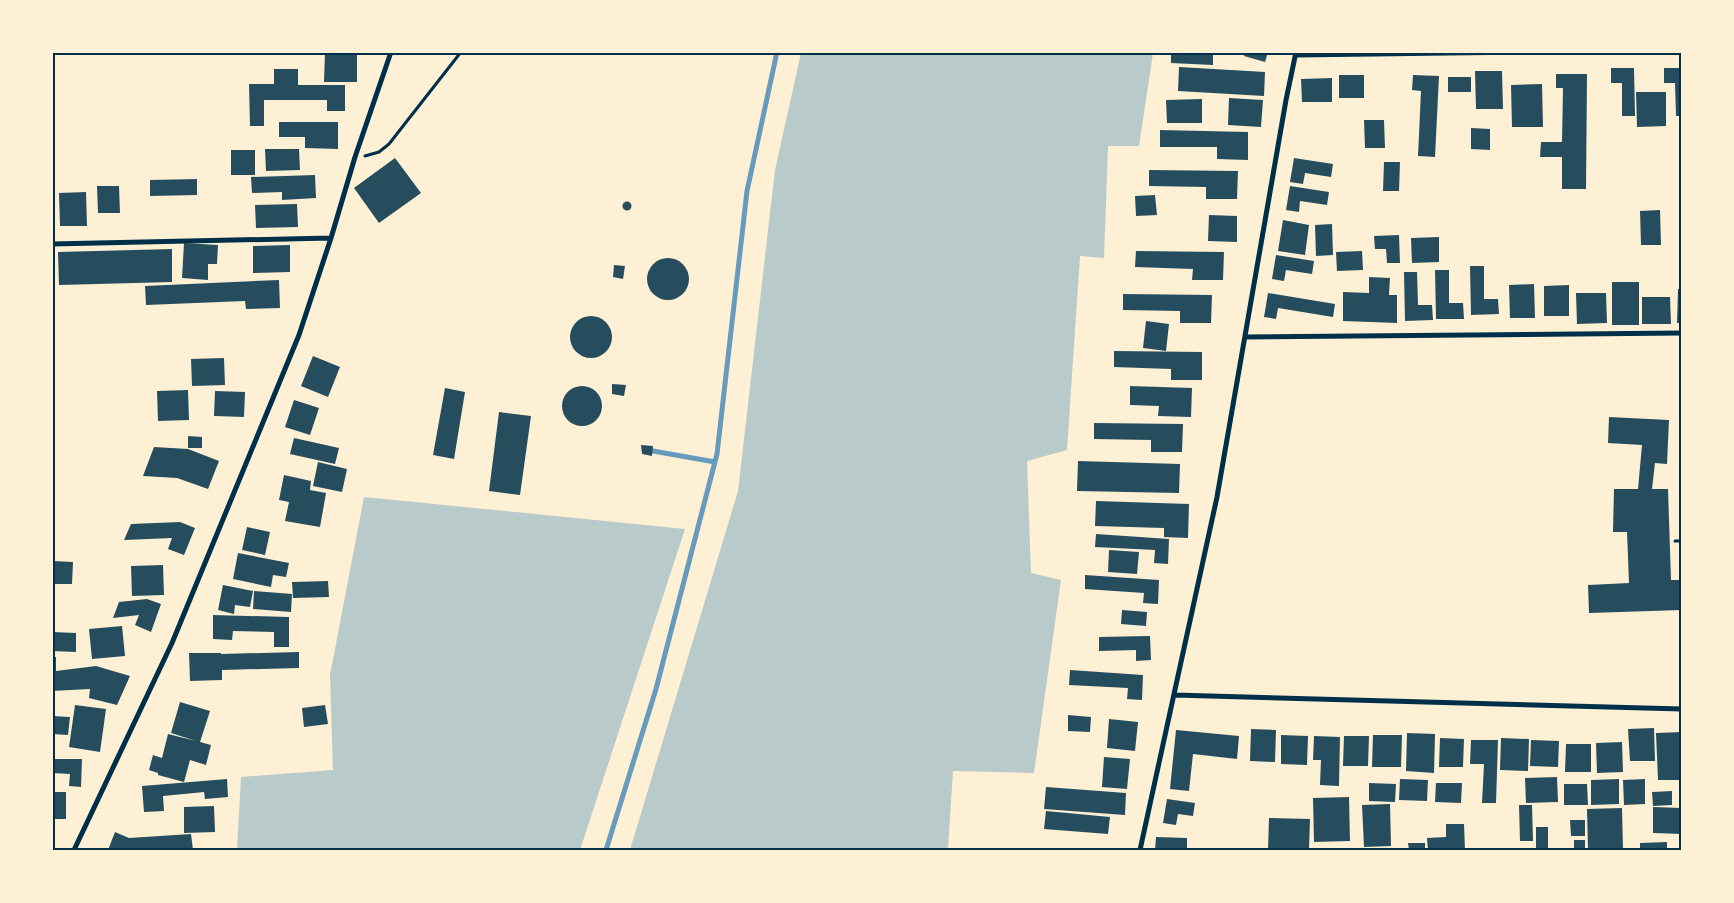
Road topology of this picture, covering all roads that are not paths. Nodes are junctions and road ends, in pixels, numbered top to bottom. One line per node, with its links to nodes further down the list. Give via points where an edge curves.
1 (391, 52): 4 (street)
2 (1527, 52): 3 (street)
3 (1296, 54): 7 (street)
4 (331, 238): 5 (street); 10 (street, via 299,335 172,643)
5 (52, 244)
6 (1682, 333): 7 (street)
7 (1246, 337): 8 (street, via 1217,497)
8 (1174, 695): 9 (street); 11 (street)
9 (1682, 709)
10 (74, 850)
11 (1140, 850)

